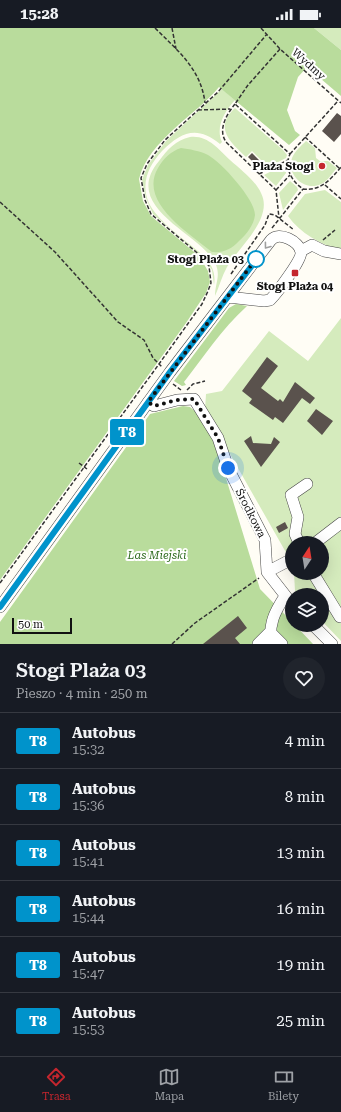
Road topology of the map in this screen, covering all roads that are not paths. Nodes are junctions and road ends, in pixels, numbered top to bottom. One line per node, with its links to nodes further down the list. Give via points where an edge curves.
1 (301, 252): 2 (street, via 312,245); 3 (street, via 299,260 270,300); 3 (street, one-way to 3, via 284,236 273,238)
2 (341, 254)
3 (228, 297): 4 (street)
4 (148, 402): 10 (street, Środkowa, via 154,406 194,399 218,438 228,468 265,540); 14 (street)
5 (307, 484): 7 (street, via 291,495 298,517)
6 (341, 523): 8 (street)
7 (296, 536)
8 (324, 536)
9 (285, 562): 10 (street)
10 (267, 572): 12 (street)
11 (317, 580): 15 (street)
12 (285, 595)
13 (285, 605): 16 (street, via 274,613)
14 (0, 607)
15 (340, 617)
16 (270, 632): 18 (street); 19 (street); 20 (street)
17 (320, 632): 21 (street)
18 (258, 644)
19 (271, 644)
20 (282, 644)
21 (332, 644)

